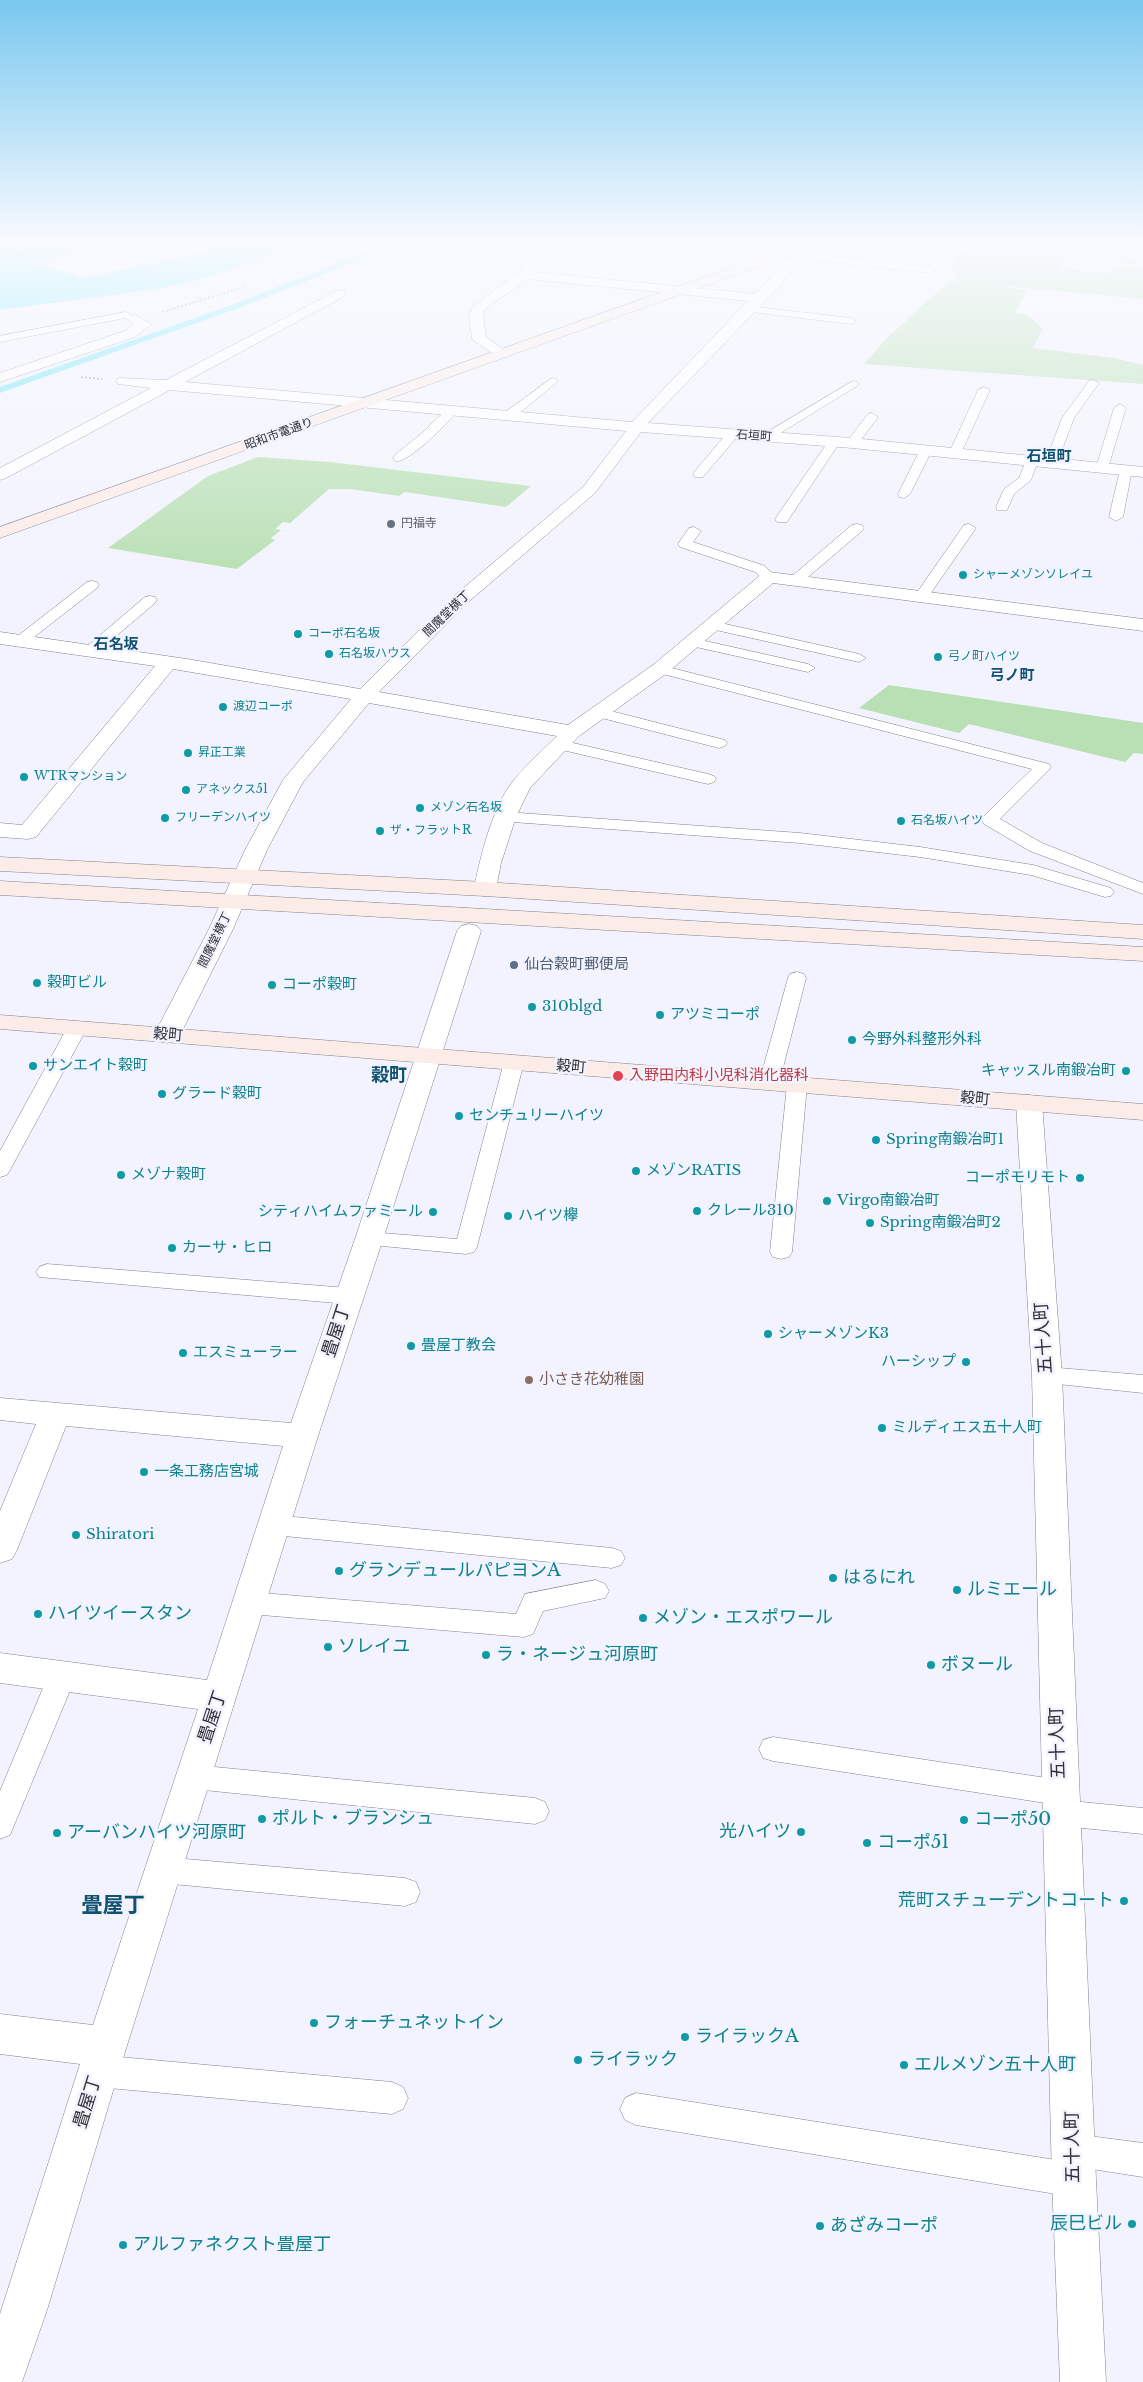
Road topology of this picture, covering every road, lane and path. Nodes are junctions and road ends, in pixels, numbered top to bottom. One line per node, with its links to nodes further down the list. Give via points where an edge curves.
1 (70, 354): 5 (street)
2 (227, 354): 10 (street)
3 (503, 354): 12 (street, 昭和市電通り)
4 (705, 354): 17 (street, 閻魔堂横丁)
5 (0, 378)
6 (124, 381): 10 (street, 石垣町)
7 (552, 381): 15 (lane)
8 (1093, 383): 26 (lane, via 1068,418)
9 (853, 384): 19 (lane)
10 (168, 386): 12 (street, 石垣町); 31 (street)
11 (984, 390): 23 (lane)
12 (364, 403): 14 (street, 石垣町); 39 (street, 昭和市電通り)
13 (1120, 408): 27 (lane)
14 (451, 411): 15 (street, 石垣町); 24 (lane)
15 (508, 416): 17 (street, 石垣町)
16 (872, 417): 21 (lane)
17 (636, 427): 18 (street, 石垣町); 55 (street, 閻魔堂横丁, via 589,490 460,600)
18 (732, 434): 19 (street, 石垣町); 30 (lane)
19 (765, 437): 20 (street, 石垣町)
20 (834, 442): 21 (street, 石垣町); 35 (lane)
21 (852, 443): 22 (street, 石垣町)
22 (926, 450): 23 (street, 石垣町); 32 (lane)
23 (955, 453): 25 (street, 石垣町)
24 (399, 458)
25 (1032, 461): 26 (street, 石垣町); 33 (lane, via 1025,480 1008,492)
26 (1051, 463): 27 (street, 石垣町)
27 (1102, 468): 28 (street, 石垣町)
28 (1126, 470): 29 (street, 石垣町); 34 (lane)
29 (1143, 472)
30 (699, 474)
31 (0, 475)
32 (904, 494)
33 (1002, 508)
34 (1116, 517)
35 (782, 520)
36 (857, 528): 41 (lane)
37 (969, 528): 43 (lane)
38 (694, 530): 40 (lane, via 685,544 760,568)
39 (0, 534)
40 (770, 577): 41 (street); 46 (street)
41 (796, 580): 43 (street)
42 (92, 585): 48 (lane)
43 (920, 597): 45 (street)
44 (150, 600): 50 (lane)
45 (1143, 625)
46 (712, 626): 49 (street); 51 (lane)
47 (0, 638): 48 (street)
48 (20, 640): 50 (street)
49 (692, 642): 53 (lane); 54 (street)
50 (90, 651): 52 (street)
51 (859, 658)
52 (168, 663): 55 (street); 61 (street, via 28,832)
53 (808, 668)
54 (660, 669): 56 (street); 66 (lane, via 1043,767 990,820 1036,847)
55 (365, 695): 57 (street); 63 (street, 閻魔堂横丁, via 294,780)
56 (599, 713): 57 (street); 58 (lane)
57 (566, 739): 59 (lane); 60 (street, via 521,785)
58 (719, 743)
59 (708, 780)
60 (505, 816): 64 (street); 67 (lane, via 800,838 920,852 1033,870)
61 (0, 830)
62 (0, 864): 63 (street)
63 (244, 877): 64 (street, via 371,884); 68 (street, 閻魔堂横丁)
64 (486, 884): 69 (street, via 602,880); 71 (street)
65 (0, 888): 68 (street)
66 (1143, 889)
67 (1105, 892)
68 (234, 901): 70 (street); 77 (street, 閻魔堂横丁)
69 (1143, 913)
70 (462, 923): 72 (street); 73 (street); 78 (street, 畳屋丁)
71 (1143, 932)
72 (1143, 954)
73 (1143, 972)
74 (797, 978): 80 (lane)
75 (0, 1022): 76 (street, 穀町)
76 (77, 1028): 77 (street, 穀町); 84 (lane)
77 (167, 1035): 78 (street, 穀町)
78 (428, 1056): 79 (street, 穀町); 85 (street, 畳屋丁)
79 (514, 1062): 80 (street, 穀町); 85 (lane, via 466,1247)
80 (769, 1083): 81 (street, 穀町)
81 (797, 1085): 82 (street, 穀町); 86 (lane)
82 (1029, 1103): 83 (street, 穀町); 89 (street, 五十人町)
83 (1143, 1112)
84 (0, 1170)
85 (370, 1239): 88 (street, 畳屋丁)
86 (781, 1252)
87 (47, 1272): 88 (lane)
88 (348, 1296): 93 (street, 畳屋丁)
89 (1047, 1376): 90 (lane); 104 (street, 五十人町)
90 (1143, 1384)
91 (0, 1409): 92 (street)
92 (56, 1414): 93 (street); 95 (street)
93 (302, 1436): 94 (street, 畳屋丁)
94 (274, 1525): 96 (lane); 98 (street, 畳屋丁)
95 (0, 1550)
96 (612, 1558)
97 (596, 1591): 98 (lane, via 534,1602 524,1626)
98 (250, 1603): 101 (street, 畳屋丁)
99 (0, 1668): 100 (street)
100 (62, 1676): 101 (street); 107 (lane)
101 (219, 1697): 103 (street, 畳屋丁)
102 (773, 1749): 104 (lane)
103 (194, 1777): 105 (lane); 108 (street, 畳屋丁)
104 (1061, 1803): 106 (lane); 115 (street, 五十人町)
105 (535, 1811)
106 (1143, 1821)
107 (0, 1826)
108 (162, 1870): 109 (lane); 111 (street, 畳屋丁)
109 (405, 1892)
110 (0, 2034): 111 (street)
111 (102, 2059): 112 (lane); 116 (street, 畳屋丁)
112 (392, 2098)
113 (636, 2109): 115 (lane)
114 (1143, 2160): 115 (lane)
115 (1074, 2165): 118 (street, 五十人町)
116 (12, 2310): 117 (street, 畳屋丁)
117 (0, 2379)
118 (1083, 2382)

